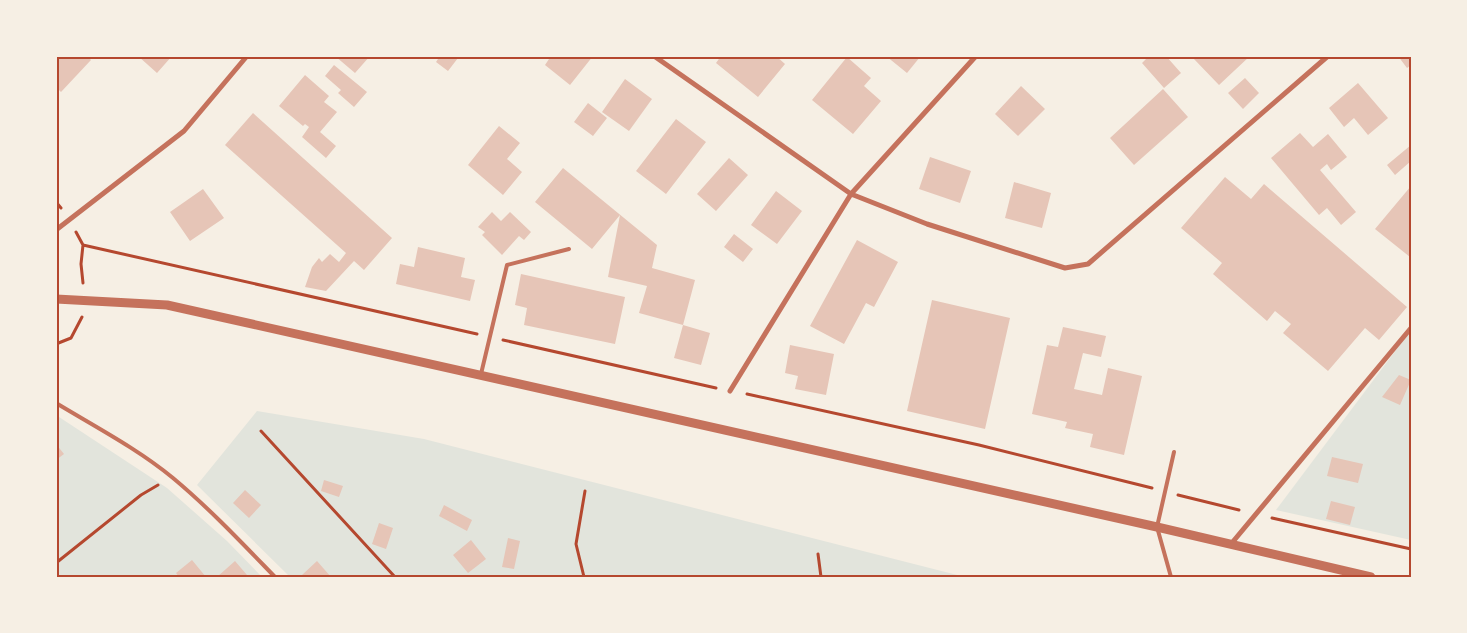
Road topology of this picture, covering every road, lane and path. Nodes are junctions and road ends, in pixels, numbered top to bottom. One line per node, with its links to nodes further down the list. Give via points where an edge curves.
1 (247, 56): 6 (street, via 184,131)
2 (654, 56): 5 (street)
3 (976, 56): 5 (street)
4 (1328, 56): 5 (street, via 1088,264 1065,268 927,224)
5 (851, 194): 11 (street)
6 (56, 230)
7 (569, 249): 10 (lane, via 507,265)
8 (56, 298): 10 (street, via 167,305)
9 (1411, 328): 18 (street)
10 (481, 376): 17 (street)
11 (730, 391)
12 (56, 403): 15 (lane)
13 (261, 431): 22 (path)
14 (1174, 452): 17 (lane)
15 (172, 476): 20 (path, via 141,495); 21 (lane)
16 (585, 491): 23 (path, via 576,544)
17 (1157, 526): 18 (street); 25 (lane)
18 (1231, 544): 26 (street)
19 (818, 554): 24 (path)
20 (56, 563)
21 (275, 577)
22 (395, 577)
23 (584, 577)
24 (821, 577)
25 (1171, 577)
26 (1371, 577)

